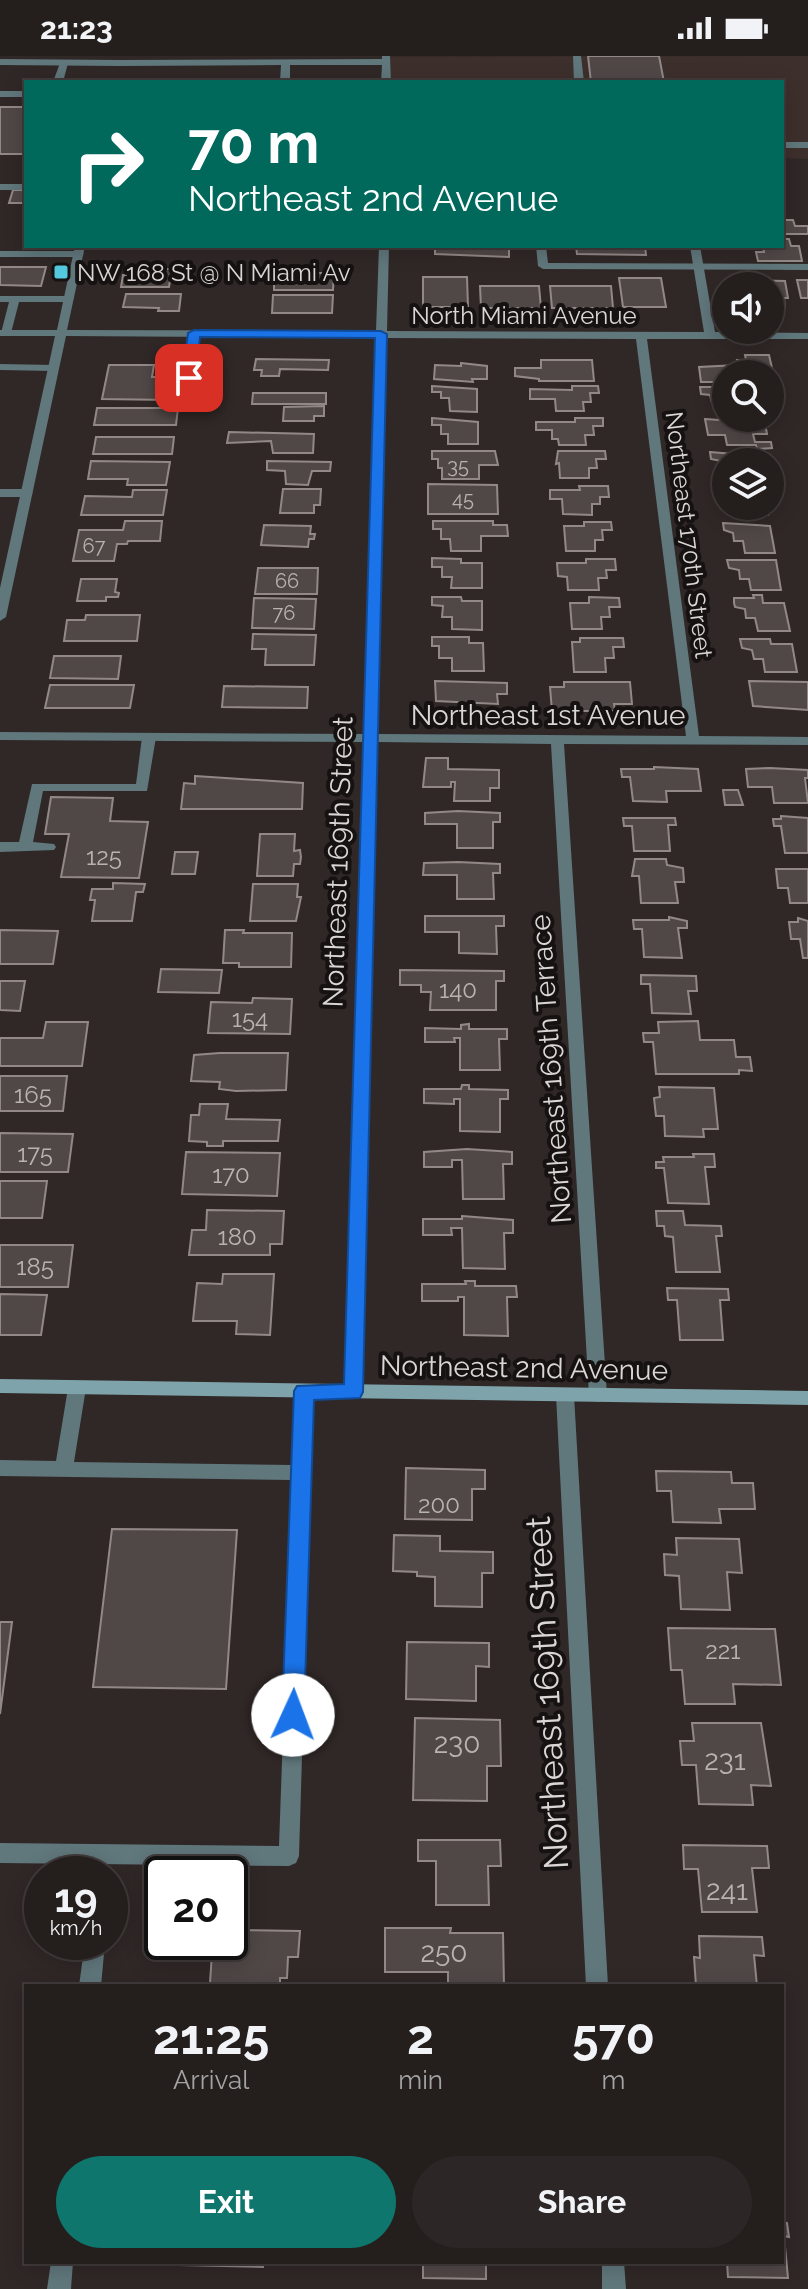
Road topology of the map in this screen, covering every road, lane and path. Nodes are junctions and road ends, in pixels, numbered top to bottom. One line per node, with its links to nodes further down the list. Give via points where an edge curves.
1 (577, 56): 10 (street)
2 (386, 59): 4 (street); 9 (street)
3 (0, 62): 5 (street)
4 (286, 62): 6 (street); 8 (street)
5 (64, 63): 6 (street); 7 (street)
6 (119, 64)
7 (59, 80)
8 (285, 80)
9 (386, 80)
10 (579, 80)
11 (0, 94): 12 (street)
12 (24, 94)
13 (784, 145): 14 (street)
14 (808, 145)
15 (0, 187): 16 (street)
16 (24, 187)
17 (384, 248): 30 (street, Northeast 169th Street)
18 (541, 248): 22 (street, via 543,266)
19 (695, 248): 22 (street)
20 (80, 250): 21 (street); 26 (street)
21 (0, 254)
22 (698, 267): 23 (street); 32 (street)
23 (808, 267)
24 (0, 299): 25 (street)
25 (15, 299): 26 (street); 27 (street)
26 (69, 299): 28 (street)
27 (3, 333): 28 (street, North Miami Avenue)
28 (62, 333): 29 (street, North Miami Avenue); 35 (street)
29 (194, 333): 30 (street, North Miami Avenue); 36 (street)
30 (381, 334): 31 (street, North Miami Avenue); 43 (street, Northeast 169th Street)
31 (641, 336): 32 (street, North Miami Avenue); 45 (street, Northeast 170th Street)
32 (710, 336): 33 (street, North Miami Avenue)
33 (808, 336)
34 (0, 367): 35 (street)
35 (54, 368): 38 (street)
36 (186, 400)
37 (0, 493): 38 (street)
38 (27, 493): 39 (street)
39 (5, 573): 40 (street)
40 (0, 617)
41 (0, 736): 42 (street, Northeast 1st Avenue)
42 (149, 737): 43 (street, Northeast 1st Avenue); 48 (street, via 142,788 37,787)
43 (372, 738): 44 (street, Northeast 1st Avenue); 53 (street, Northeast 169th Street)
44 (557, 740): 45 (street, Northeast 1st Avenue); 55 (street, Northeast 169th Terrace)
45 (693, 740): 46 (street, Northeast 1st Avenue)
46 (808, 741)
47 (0, 847): 48 (street)
48 (25, 847): 49 (street)
49 (49, 847)
50 (0, 1386): 51 (street, Northeast 2nd Avenue)
51 (77, 1388): 52 (street, Northeast 2nd Avenue); 58 (street)
52 (304, 1391): 53 (street, Northeast 2nd Avenue); 59 (street)
53 (353, 1392): 54 (street, Northeast 2nd Avenue)
54 (565, 1395): 55 (street, Northeast 2nd Avenue); 63 (street, Northeast 169th Street)
55 (598, 1395): 56 (street, Northeast 2nd Avenue)
56 (808, 1398)
57 (0, 1468): 58 (street)
58 (64, 1469): 59 (street)
59 (300, 1473): 60 (street, via 289,1856)
60 (0, 1853)
61 (93, 1960): 62 (street)
62 (90, 1984)
63 (597, 1984)
64 (62, 2264): 66 (street)
65 (613, 2264): 67 (street)
66 (59, 2289)
67 (614, 2289)

